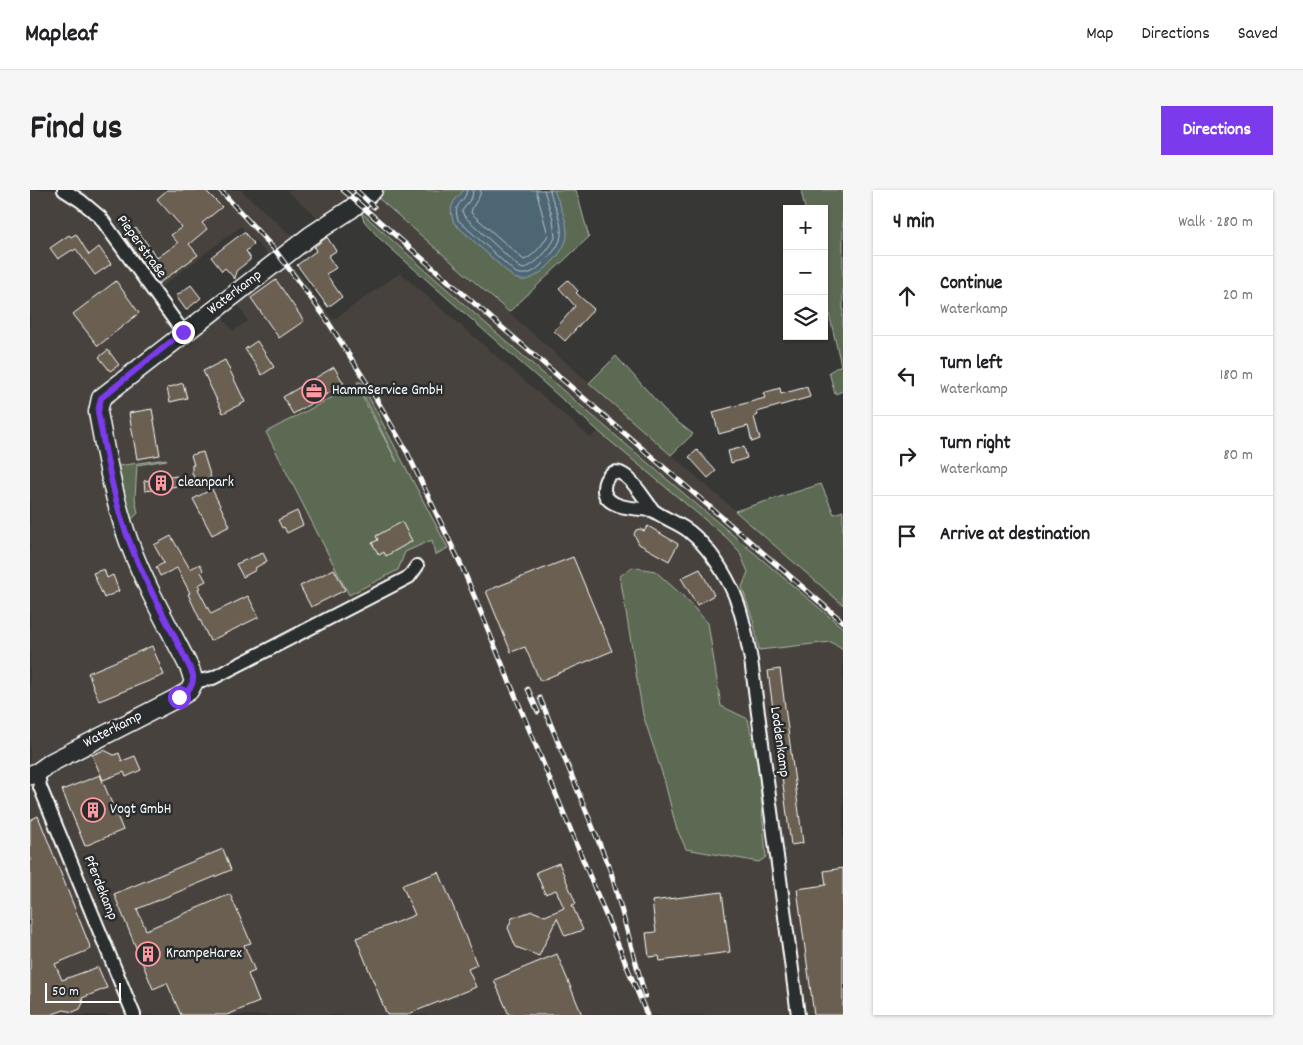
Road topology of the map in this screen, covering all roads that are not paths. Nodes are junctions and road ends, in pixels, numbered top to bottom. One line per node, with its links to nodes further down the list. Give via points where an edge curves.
1 (64, 190): 3 (street, Pieperstraße, via 100,217)
2 (373, 190): 3 (street, Waterkamp)
3 (183, 332): 6 (street, Waterkamp, via 101,398 98,412 129,543)
4 (653, 510): 9 (street, Loddenkamp, via 690,532 706,548 732,588 740,610 752,668)
5 (418, 566): 6 (street, Waterkamp, via 409,577 213,678)
6 (194, 682): 7 (street, Waterkamp, via 189,691 179,697)
7 (34, 774): 8 (street, Pferdekamp)
8 (134, 1015)
9 (798, 1015)

